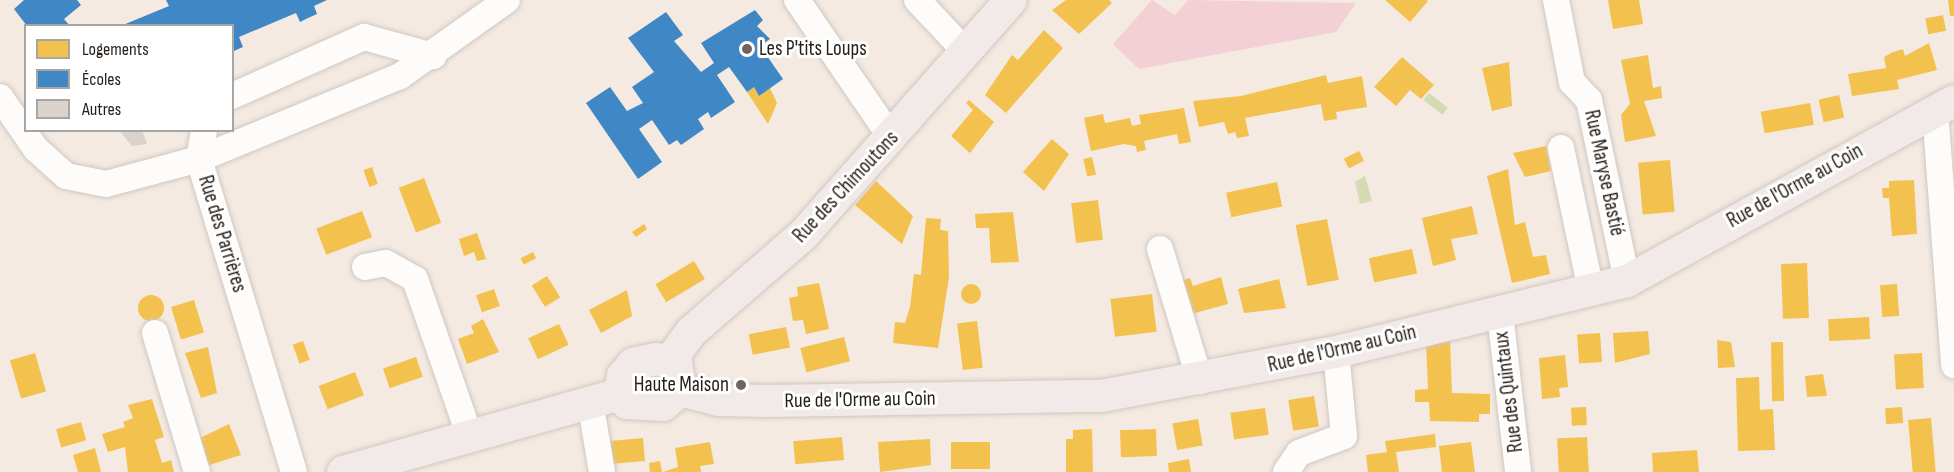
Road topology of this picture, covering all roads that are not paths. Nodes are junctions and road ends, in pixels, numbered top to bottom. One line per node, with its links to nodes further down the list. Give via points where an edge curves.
1 (507, 0): 7 (street, Rue des Parrières)
2 (797, 0): 14 (street)
3 (917, 0): 6 (street)
4 (1011, 0): 6 (main road, Rue des Chimoutons)
5 (1556, 0): 19 (street, Rue Maryse Bastié, via 1572,82 1589,100)
6 (966, 52): 14 (main road, Rue des Chimoutons)
7 (434, 56): 8 (street, via 364,37); 16 (street, Rue des Parrières, via 277,130)
8 (234, 95)
9 (0, 97): 12 (street)
10 (1944, 106): 19 (main road, Rue de l'Orme au Coin); 25 (street)
11 (24, 132): 16 (street, via 36,149 66,176 106,184)
12 (24, 132)
13 (204, 132): 16 (street)
14 (892, 139): 24 (main road, Rue des Chimoutons, via 804,234 691,332)
15 (1561, 148): 20 (street)
16 (199, 159): 32 (street, Rue des Parrières)
17 (1160, 249): 26 (street)
18 (365, 267): 30 (street, via 386,263 415,279)
19 (1627, 281): 20 (main road, Rue de l'Orme au Coin)
20 (1591, 290): 21 (main road, Rue de l'Orme au Coin)
21 (1500, 313): 23 (main road, Rue de l'Orme au Coin); 36 (street, Rue des Quintaux)
22 (155, 333): 31 (street)
23 (1336, 352): 26 (main road, Rue de l'Orme au Coin); 35 (street, via 1344,436 1299,453)
24 (670, 361): 27 (main road, via 680,370); 28 (main road, via 633,364 622,376)
25 (1954, 365)
26 (1200, 381): 27 (main road, Rue de l'Orme au Coin, via 1101,396 1014,399 718,400)
27 (681, 390): 28 (main road, via 671,401 654,406 636,406)
28 (620, 394): 29 (main road)
29 (590, 401): 30 (main road); 34 (street)
30 (469, 434): 33 (main road)
31 (197, 472)
32 (294, 472)
33 (343, 472)
34 (602, 472)
35 (1286, 472)
36 (1518, 472)

